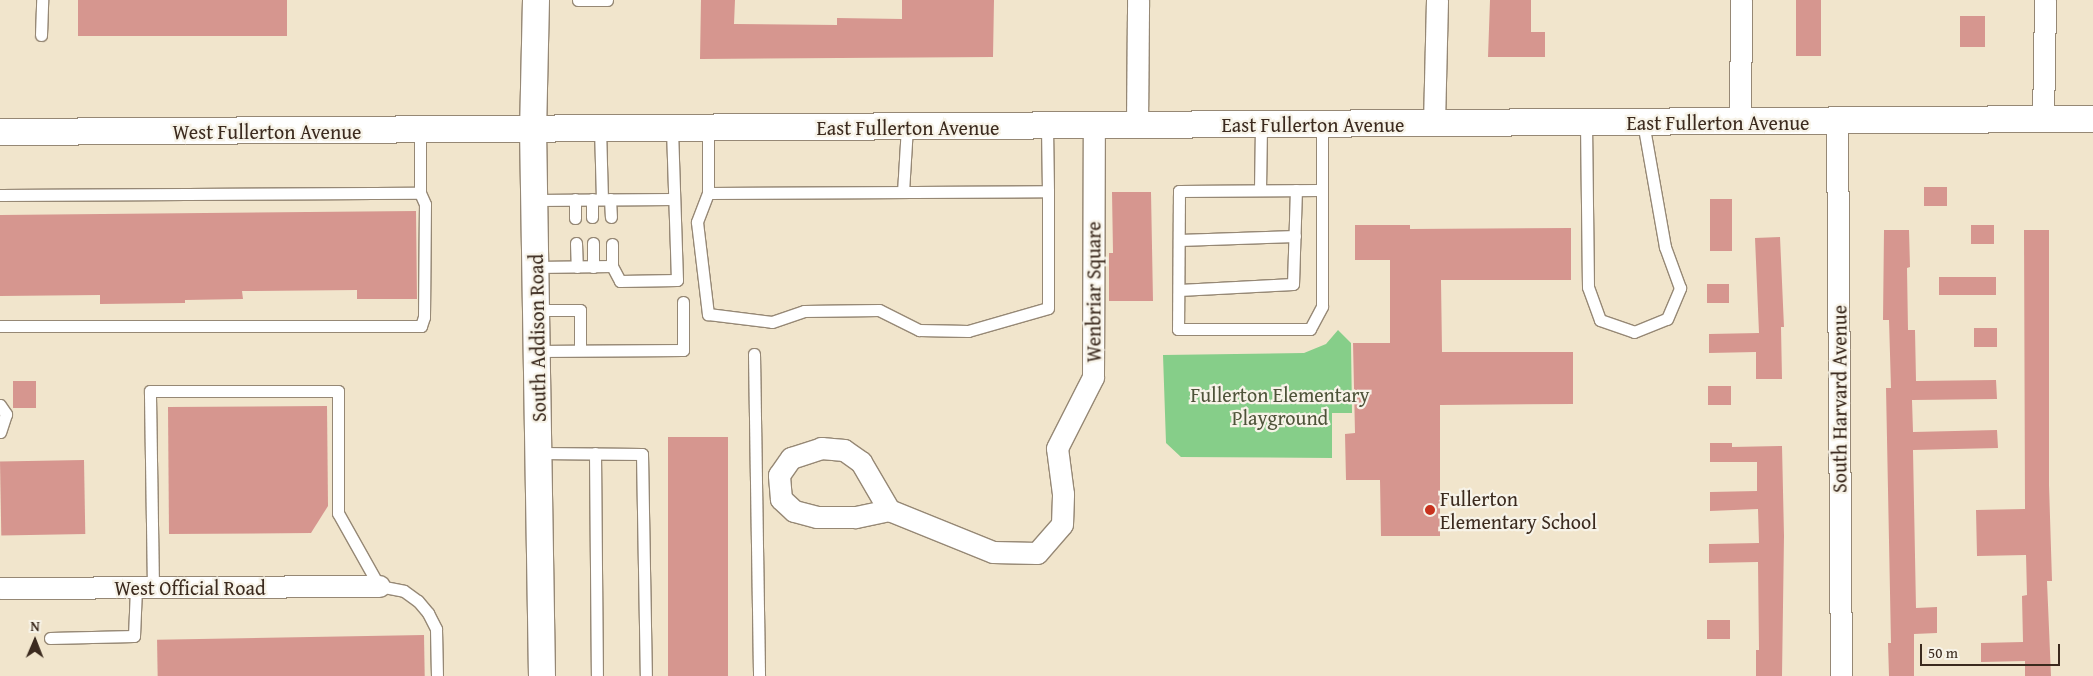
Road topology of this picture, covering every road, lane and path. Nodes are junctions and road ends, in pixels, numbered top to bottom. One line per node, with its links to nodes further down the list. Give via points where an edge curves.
1 (42, 0): 9 (lane)
2 (536, 0): 23 (street, South Addison Road)
3 (578, 0): 4 (lane)
4 (607, 0)
5 (1138, 0): 19 (street)
6 (1437, 0): 16 (street)
7 (1741, 0): 15 (street)
8 (2045, 0): 10 (street)
9 (41, 34)
10 (2043, 119): 11 (street, East Fullerton Avenue); 12 (street, East Fullerton Avenue)
11 (2093, 119)
12 (1837, 121): 15 (street, East Fullerton Avenue); 74 (street, South Harvard Avenue)
13 (1586, 122): 14 (street, East Fullerton Avenue); 14 (lane, via 1588,287 1600,320 1634,332 1667,319 1680,288 1665,247); 16 (street, East Fullerton Avenue)
14 (1643, 122): 15 (street, East Fullerton Avenue)
15 (1740, 122)
16 (1434, 123): 18 (street, East Fullerton Avenue)
17 (1261, 124): 18 (street, East Fullerton Avenue); 19 (street, East Fullerton Avenue); 29 (lane)
18 (1322, 124): 31 (lane)
19 (1137, 125): 21 (street, East Fullerton Avenue)
20 (1047, 126): 21 (street, East Fullerton Avenue); 22 (street, East Fullerton Avenue); 32 (lane)
21 (1094, 126): 64 (street, Wenbriar Square, via 1093,376 1057,448 1063,494 1062,524 1036,553 993,552)
22 (907, 127): 26 (street, East Fullerton Avenue); 33 (lane)
23 (533, 128): 24 (street, East Fullerton Avenue); 27 (street, West Fullerton Avenue); 40 (street, South Addison Road)
24 (600, 128): 25 (street, East Fullerton Avenue); 39 (lane)
25 (672, 128): 26 (street, East Fullerton Avenue); 37 (lane)
26 (708, 128): 35 (lane)
27 (420, 130): 28 (street, West Fullerton Avenue); 34 (lane)
28 (0, 132)
29 (1260, 190): 30 (lane); 45 (lane, via 1179,191)
30 (1296, 190): 31 (lane); 44 (lane)
31 (1320, 190): 53 (lane, via 1322,306 1310,329 1178,329)
32 (1048, 191): 33 (lane); 35 (lane, via 1048,308 968,331 919,330 879,310 804,311 772,322 708,314 697,222)
33 (904, 192): 35 (lane)
34 (420, 193): 36 (lane); 56 (lane, via 425,204 424,317 421,326)
35 (708, 193)
36 (0, 195)
37 (674, 198): 39 (lane); 49 (lane, via 677,280 620,281)
38 (575, 199): 39 (lane); 40 (lane); 43 (lane)
39 (601, 199): 41 (lane); 42 (lane)
40 (534, 200): 50 (street, South Addison Road)
41 (592, 217)
42 (611, 217)
43 (576, 218)
44 (1295, 236): 45 (lane); 53 (lane, via 1293,284)
45 (1178, 240): 53 (lane)
46 (576, 243): 51 (lane)
47 (593, 243): 52 (lane)
48 (612, 244): 49 (lane)
49 (612, 266): 52 (lane)
50 (535, 267): 51 (lane); 55 (street, South Addison Road)
51 (577, 267): 52 (lane)
52 (594, 267)
53 (1179, 290)
54 (683, 302): 57 (lane, via 683,350)
55 (536, 310): 57 (lane, via 580,310); 58 (street, South Addison Road)
56 (0, 326)
57 (580, 350): 58 (lane)
58 (537, 351): 62 (street, South Addison Road)
59 (754, 354): 73 (lane)
60 (0, 405): 61 (lane, via 6,414)
61 (0, 432)
62 (539, 452): 63 (lane); 70 (street, South Addison Road)
63 (595, 453): 71 (lane); 72 (lane, via 642,454)
64 (889, 510): 64 (street, via 854,517 817,517 794,512 781,499 778,475 791,458 821,448 844,450 861,462)
65 (380, 586): 66 (street, West Official Road); 66 (lane, via 338,513 338,391 150,391); 69 (lane, via 404,591 418,600 428,613 436,629)
66 (145, 587): 67 (street, West Official Road); 68 (lane, via 134,636)
67 (0, 588)
68 (50, 638)
69 (437, 676)
70 (542, 676)
71 (597, 676)
72 (646, 676)
73 (759, 676)
74 (1841, 676)

